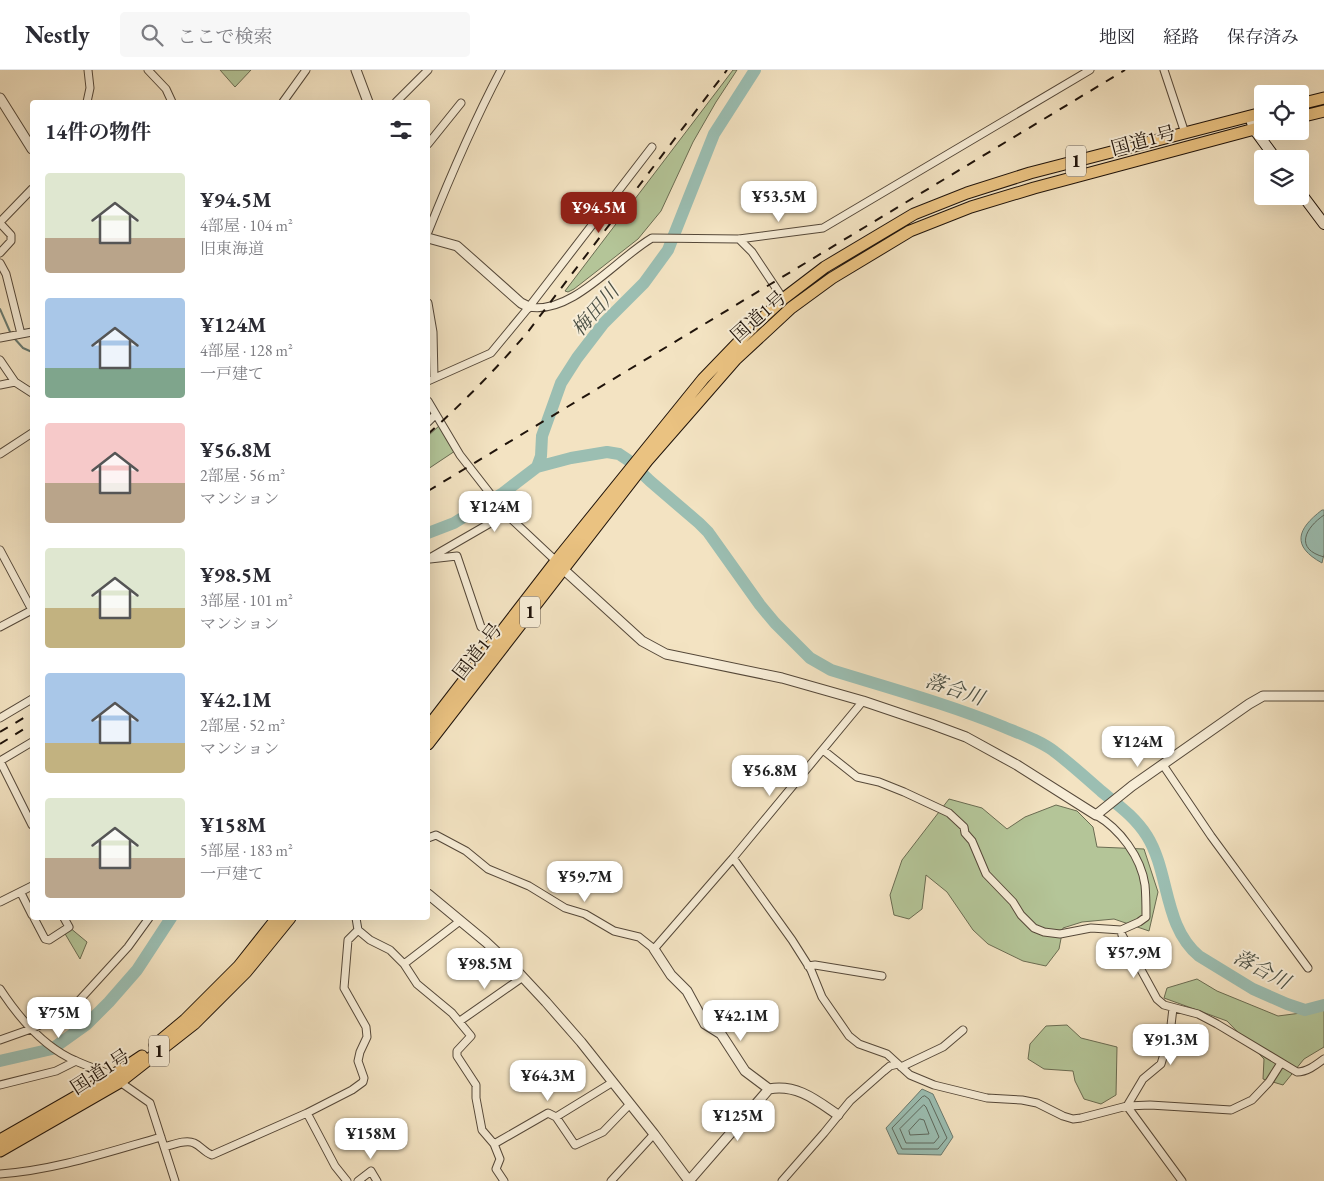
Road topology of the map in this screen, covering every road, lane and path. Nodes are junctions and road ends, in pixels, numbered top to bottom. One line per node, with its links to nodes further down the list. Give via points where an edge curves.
1 (88, 70): 11 (street)
2 (148, 70): 12 (street, via 166,89)
3 (306, 70): 13 (street)
4 (356, 70): 14 (street)
5 (428, 70): 15 (street)
6 (501, 70): 32 (street)
7 (1090, 70): 33 (street, via 824,228)
8 (1164, 70): 24 (street)
9 (0, 98): 26 (street)
10 (1324, 98): 16 (highway)
11 (87, 100)
12 (171, 100)
13 (284, 100)
14 (367, 100)
15 (398, 100)
16 (1309, 102)
17 (460, 103): 25 (street)
18 (1324, 111): 20 (highway)
19 (1254, 115): 21 (highway, 国道1号 / 1)
20 (1309, 115)
21 (1250, 116): 22 (main road); 24 (highway, 国道1号 / 1)
22 (1254, 122)
23 (1254, 129): 37 (highway, 国道1号 / 1, via 972,207 910,231)
24 (1185, 133): 37 (highway, 国道1号 / 1, via 1030,173 914,214 825,267)
25 (430, 141)
26 (30, 146)
27 (652, 147): 38 (street)
28 (30, 191): 30 (street)
29 (1309, 204): 31 (main road)
30 (0, 223): 35 (street, via 11,234 11,241)
31 (1324, 224)
32 (430, 227)
33 (739, 238): 37 (street); 38 (street, via 652,238 562,304 546,308)
34 (430, 239): 38 (street, via 457,246)
35 (0, 253)
36 (0, 263): 41 (street, via 6,274)
37 (787, 303): 57 (highway, 国道1号 / 1, via 755,325 703,379)
38 (529, 307): 44 (street, via 491,353)
39 (430, 315): 44 (street, via 433,332)
40 (30, 332): 41 (street)
41 (20, 334): 42 (street)
42 (4, 337)
43 (0, 360): 45 (street)
44 (431, 379)
45 (15, 382): 46 (street); 47 (street)
46 (0, 385)
47 (30, 392)
48 (430, 405): 49 (street)
49 (435, 415): 50 (street); 53 (street, via 460,455)
50 (430, 420)
51 (30, 435): 52 (street)
52 (0, 454)
53 (506, 512): 55 (street); 57 (street)
54 (0, 550): 58 (street)
55 (430, 558)
56 (430, 559): 61 (street, via 457,556 480,627)
57 (559, 565): 61 (highway, 国道1号 / 1); 64 (street, via 642,641 666,654 782,678); 67 (highway, 国道1号 / 1)
58 (30, 606)
59 (30, 611): 60 (street)
60 (0, 627)
61 (497, 637): 66 (highway, 国道1号 / 1)
62 (1324, 696): 70 (street, via 1263,696)
63 (30, 700): 65 (street)
64 (863, 701): 69 (street); 71 (street, via 966,738 1017,765)
65 (0, 718)
66 (430, 724)
67 (430, 741)
68 (30, 743): 72 (street, via 0,761)
69 (822, 750): 74 (street); 88 (street, via 857,777 879,782 950,813 964,827 990,878 1034,928 1060,934 1091,928)
70 (1163, 765): 71 (street); 92 (street)
71 (1096, 815): 88 (street, via 1117,831 1130,848 1145,884 1146,917)
72 (30, 821)
73 (430, 837): 89 (street, via 436,835 466,851 488,868 529,886 565,908 585,914 614,930 639,937)
74 (733, 858): 89 (street); 91 (street)
75 (30, 887): 76 (street)
76 (21, 893): 78 (street); 79 (street)
77 (430, 896): 86 (street)
78 (0, 902)
79 (30, 910)
80 (35, 920): 81 (street, via 49,940 69,927)
81 (65, 920)
82 (148, 920): 99 (street, via 128,947 75,1005)
83 (275, 920): 105 (highway, 国道1号 / 1, via 239,966 185,1020)
84 (288, 920): 105 (highway, 国道1号 / 1, via 246,972 194,1024)
85 (356, 920): 87 (street)
86 (460, 920): 90 (street); 94 (street)
87 (358, 930): 90 (street, via 390,950); 111 (street, via 348,940 344,988 366,1027 367,1037 358,1061 363,1082)
88 (1121, 930): 96 (street, via 1157,999)
89 (654, 949): 108 (street, via 671,975 687,991 706,1024 721,1034 745,1071)
90 (404, 964): 97 (street, via 417,984)
91 (808, 966): 93 (street); 104 (street, via 822,997 849,1036 859,1044 887,1054)
92 (1308, 968)
93 (882, 976)
94 (523, 977): 97 (street); 106 (street)
95 (1, 992): 99 (street)
96 (1174, 1008): 103 (street, via 1198,1014); 110 (street, via 1160,1064 1143,1079)
97 (460, 1021): 117 (street, via 471,1036 457,1051 457,1056 476,1085 482,1130)
98 (963, 1030): 104 (street, via 943,1047)
99 (33, 1031): 100 (street); 102 (street)
100 (0, 1040)
101 (1324, 1059): 103 (street, via 1301,1072)
102 (75, 1061): 105 (street); 107 (street, via 56,1071)
103 (1281, 1063): 110 (street, via 1252,1100 1231,1110)
104 (900, 1065): 110 (street, via 910,1075 934,1085 987,1098 1037,1103 1073,1119); 112 (street, via 890,1066)
105 (116, 1079): 115 (street, via 150,1103); 116 (highway, 国道1号 / 1); 119 (highway, 国道1号 / 1)
106 (613, 1082): 109 (street); 113 (street)
107 (0, 1085)
108 (769, 1088): 112 (street, via 808,1094); 127 (street)
109 (630, 1104): 113 (street, via 603,1132 575,1145); 114 (street)
110 (1127, 1106): 129 (street)
111 (307, 1113): 118 (street, via 212,1155 194,1143); 122 (street, via 335,1166)
112 (838, 1115): 128 (street)
113 (556, 1117): 117 (street, via 548,1113)
114 (654, 1134): 126 (street); 127 (street)
115 (161, 1137): 118 (street); 120 (street, via 54,1168)
116 (0, 1140)
117 (494, 1144): 125 (street, via 500,1159 496,1169)
118 (164, 1147): 121 (street)
119 (0, 1151)
120 (0, 1174)
121 (175, 1181)
122 (347, 1181)
123 (358, 1181): 124 (street, via 371,1171)
124 (377, 1181)
125 (504, 1181)
126 (611, 1181)
127 (689, 1181)
128 (782, 1181)
129 (1182, 1181)

